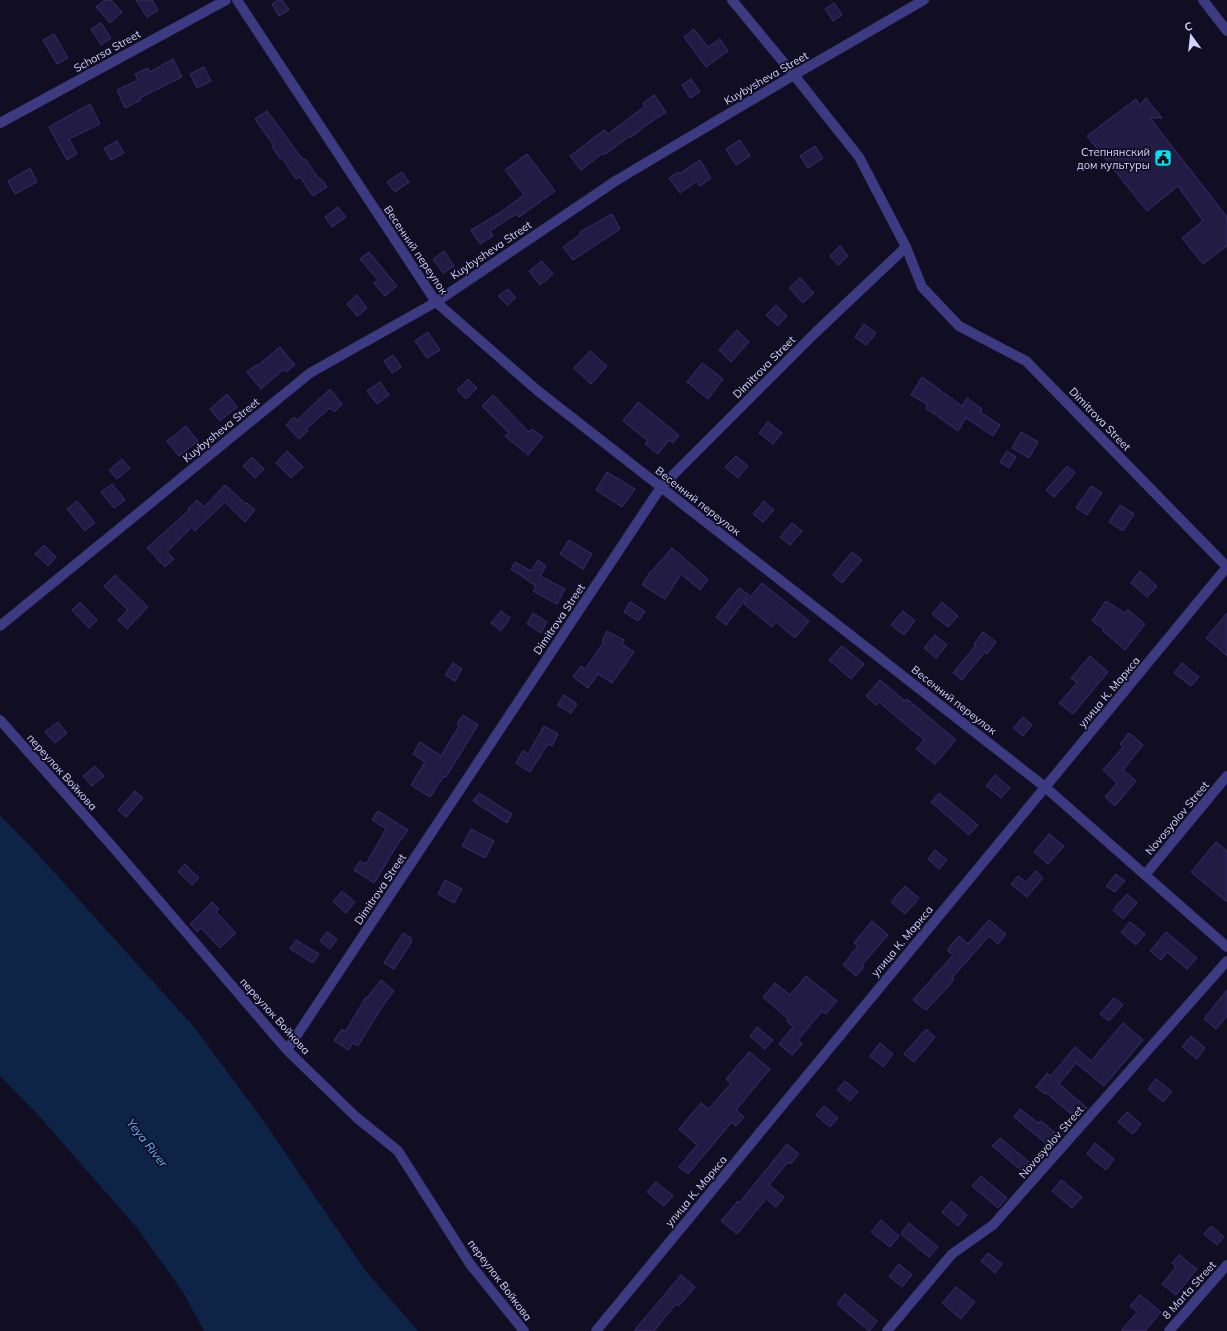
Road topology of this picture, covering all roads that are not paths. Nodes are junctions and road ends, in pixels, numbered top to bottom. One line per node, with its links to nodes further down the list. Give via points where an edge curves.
1 (226, 0): 8 (street, Schorsa Street)
2 (237, 0): 10 (street, Весенний переулок)
3 (732, 0): 7 (street, Dimitrova Street)
4 (924, 0): 7 (street, Kuybysheva Street)
5 (1203, 0): 6 (street)
6 (1227, 31)
7 (794, 75): 9 (street, Dimitrova Street, via 859,157); 10 (street, Kuybysheva Street, via 617,180)
8 (0, 123)
9 (906, 246): 11 (street, Dimitrova Street, via 814,333); 12 (street, Dimitrova Street, via 922,287 959,326 1026,361)
10 (436, 302): 11 (street, Весенний переулок, via 538,391); 13 (street, Kuybysheva Street, via 310,373)
11 (662, 488): 16 (street, Весенний переулок); 20 (street, Dimitrova Street)
12 (1227, 567): 16 (street, улица К. Маркса)
13 (0, 626)
14 (0, 720): 20 (street, переулок Войкова)
15 (1227, 776): 17 (street, Novosyolov Street)
16 (1045, 787): 17 (street, Весенний переулок); 23 (street, улица К. Маркса)
17 (1145, 874): 18 (street, Весенний переулок)
18 (1227, 947)
19 (1227, 961): 24 (street, Novosyolov Street, via 994,1225 952,1254)
20 (287, 1050): 22 (street, переулок Войкова, via 356,1117 398,1151 470,1264)
21 (1227, 1265): 25 (street, 8 Marta Street)
22 (524, 1331)
23 (596, 1331)
24 (887, 1331)
25 (1169, 1331)

